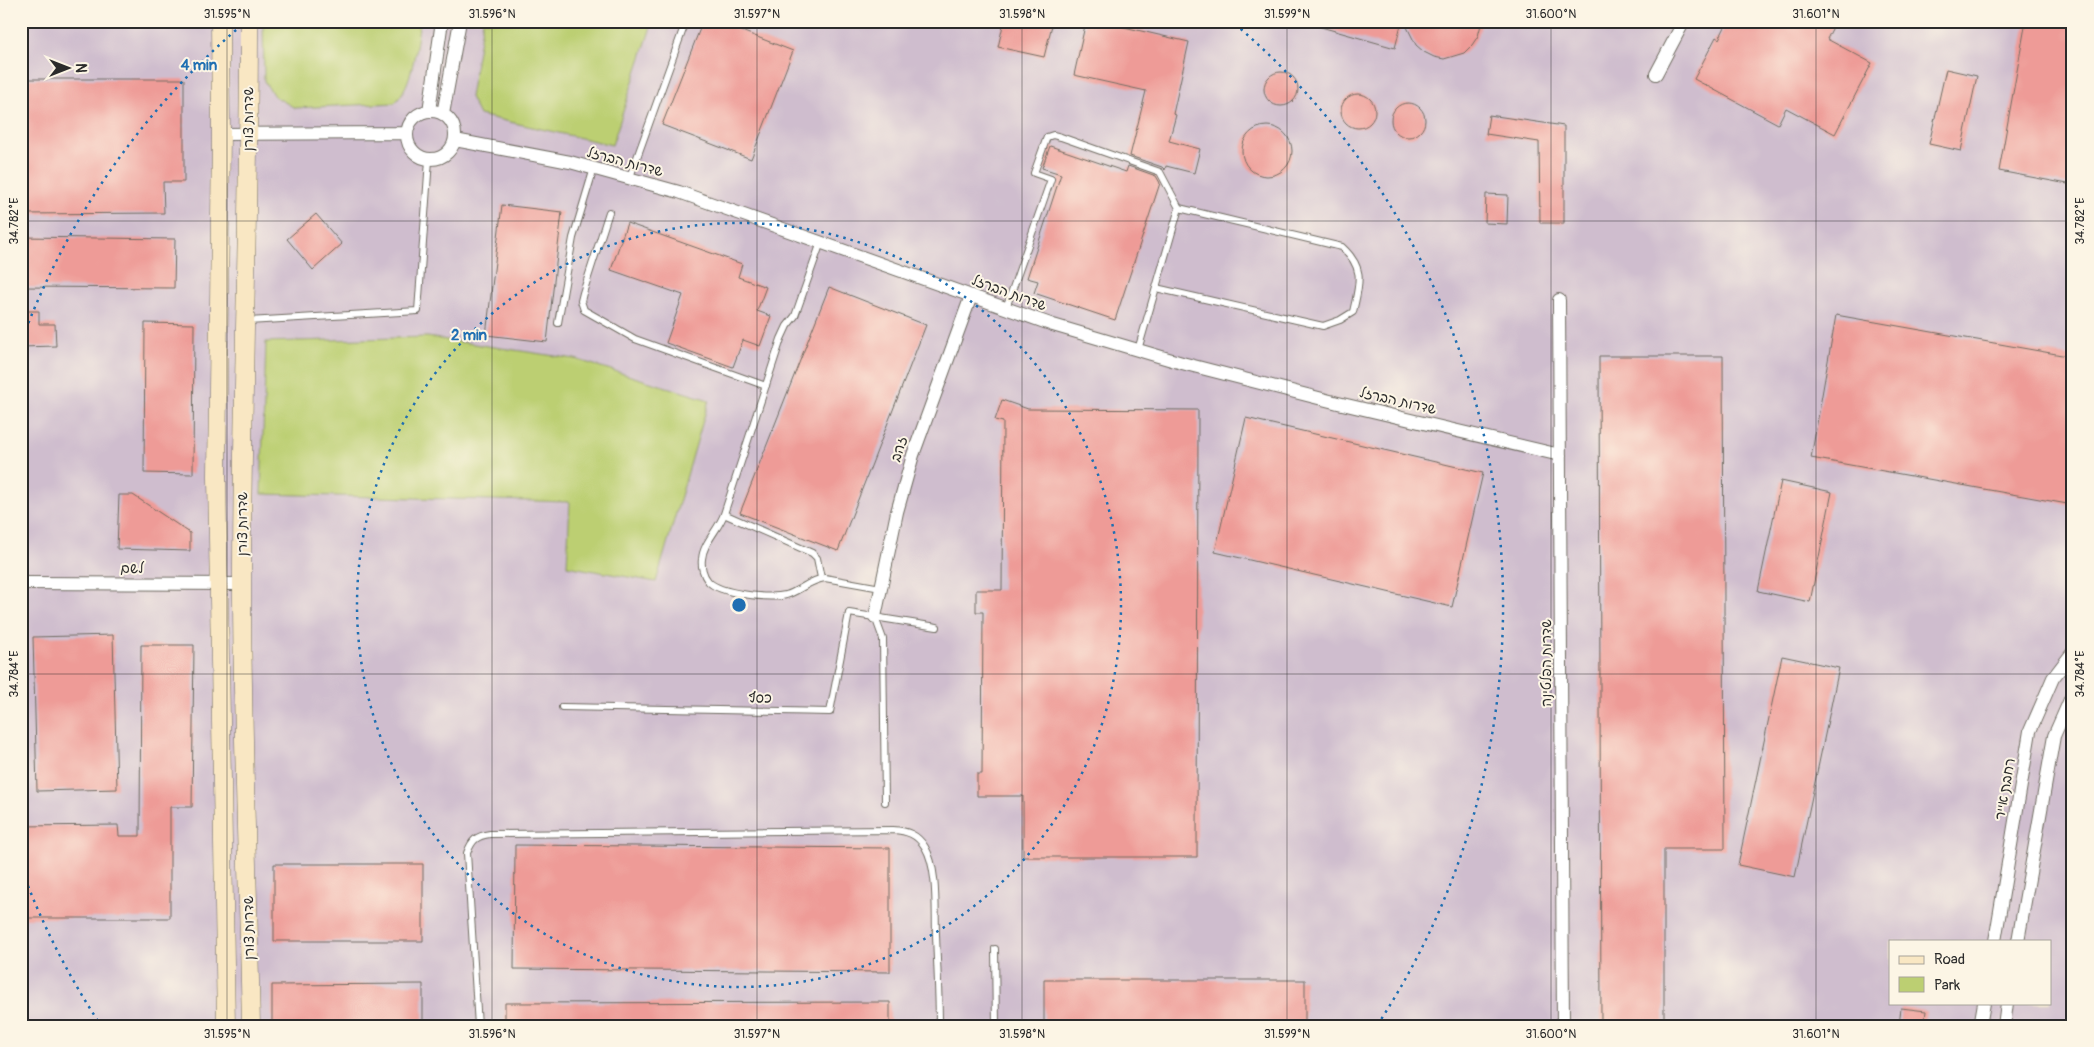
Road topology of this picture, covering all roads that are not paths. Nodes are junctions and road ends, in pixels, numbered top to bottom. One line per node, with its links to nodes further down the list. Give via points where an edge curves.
1 (220, 21): 11 (street, שדרות צורן)
2 (249, 21): 12 (street, שדרות צורן)
3 (442, 21): 8 (street)
4 (460, 21): 9 (street)
5 (686, 21): 16 (lane)
6 (1684, 21): 7 (street)
7 (1656, 74)
8 (429, 111): 9 (street); 10 (street, via 414,118)
9 (443, 114): 13 (street, via 454,125)
10 (407, 133): 12 (street); 14 (street, via 407,141 415,154)
11 (221, 134): 12 (street); 32 (street, שדרות צורן)
12 (249, 135): 24 (street, שדרות צורן)
13 (455, 140): 14 (street, via 448,153); 15 (street, שדרות הברזל)
14 (429, 160): 24 (lane, via 418,311)
15 (594, 168): 16 (street, שדרות הברזל); 25 (lane, via 573,238)
16 (630, 177): 19 (street, שדרות הברזל)
17 (1179, 208): 20 (lane); 20 (lane, via 1342,247 1354,258 1360,278 1353,312 1323,326); 23 (lane, via 1160,172 1061,137 1047,137 1034,173 1051,179)
18 (609, 212): 27 (lane, via 583,293 584,310 635,339)
19 (821, 242): 21 (street, שדרות הברזל); 27 (lane, via 795,316 781,339)
20 (1156, 288): 26 (lane)
21 (971, 296): 23 (street, שדרות הברזל); 34 (street, זהב, via 912,455)
22 (1559, 300): 28 (street, שדרות הפלטינה)
23 (1006, 308): 26 (street, שדרות הברזל)
24 (244, 321): 33 (street, שדרות צורן)
25 (558, 323)
26 (1138, 350): 28 (street, שדרות הברזל, via 1338,403)
27 (766, 386): 29 (lane)
28 (1560, 455): 51 (street, שדרות הפלטינה)
29 (724, 514): 30 (lane, via 812,553 817,558); 30 (lane, via 702,558 703,571 713,585 754,595 780,596)
30 (821, 578): 34 (lane)
31 (21, 582): 32 (street, לשם)
32 (219, 584): 33 (street, לשם); 46 (street, שדרות צורן)
33 (242, 584): 47 (street, שדרות צורן)
34 (881, 588): 35 (street, זהב)
35 (876, 616): 36 (lane); 39 (lane, כסף, via 849,613 830,712); 40 (lane, via 883,639)
36 (937, 627)
37 (2073, 652): 41 (street, רחבת אייר, via 2053,678 2030,731)
38 (2073, 694): 42 (street, via 2054,736)
39 (562, 707)
40 (885, 802)
41 (1995, 940)
42 (2018, 940)
43 (995, 949): 50 (lane)
44 (1984, 1004): 52 (street)
45 (2008, 1004): 53 (street)
46 (226, 1026)
47 (251, 1026)
48 (478, 1026): 49 (lane, via 467,854 471,842 479,836 893,830 905,831 919,839 930,860)
49 (939, 1026)
50 (996, 1026)
51 (1563, 1026)
52 (1980, 1026)
53 (2004, 1026)

